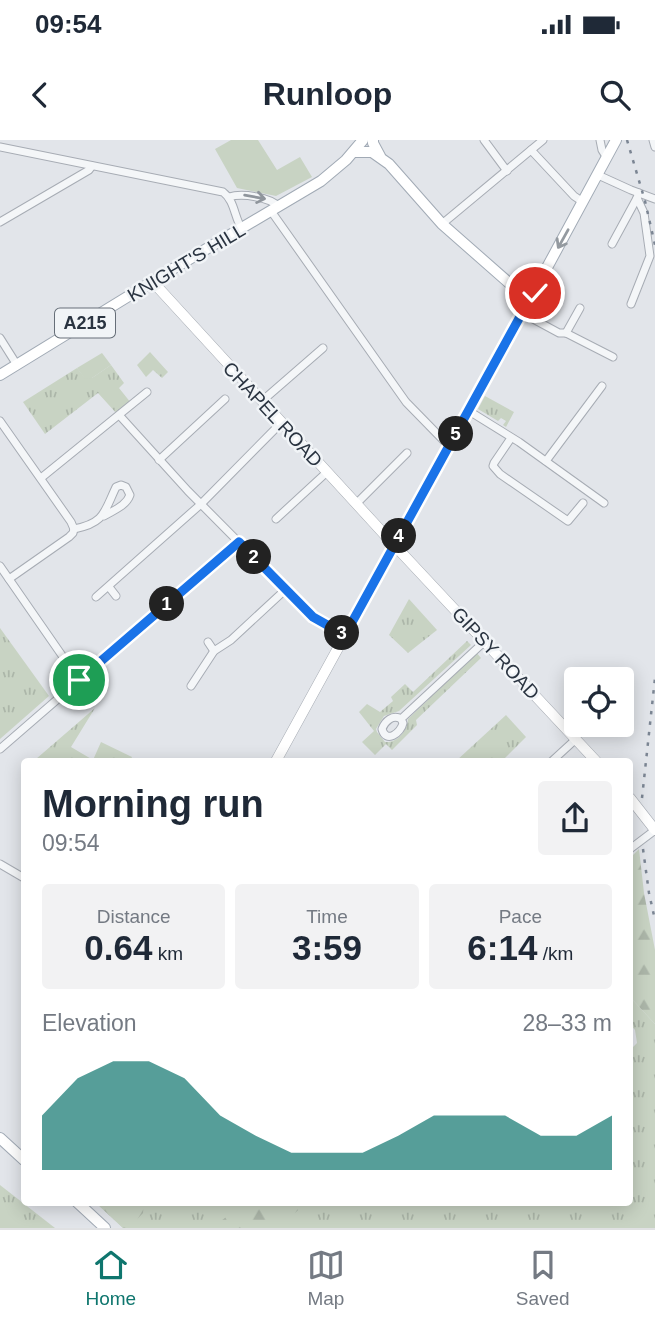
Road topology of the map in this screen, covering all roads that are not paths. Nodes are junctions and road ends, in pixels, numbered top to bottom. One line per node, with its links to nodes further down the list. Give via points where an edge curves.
1 (363, 140): 11 (main road, KNIGHT'S HILL / A215)
2 (373, 140): 12 (main road)
3 (484, 140): 15 (street)
4 (543, 140): 10 (street)
5 (600, 140): 13 (street)
6 (616, 140): 13 (main road)
7 (653, 140): 8 (street)
8 (655, 146)
9 (0, 147): 14 (street)
10 (531, 150): 15 (street); 20 (street)
11 (355, 152): 12 (main road); 21 (main road, KNIGHT'S HILL / A215, via 326,177)
12 (380, 156): 23 (main road)
13 (607, 158): 16 (main road)
14 (92, 166): 18 (street, via 223,192); 22 (street)
15 (507, 170): 23 (street)
16 (598, 175): 17 (street); 20 (main road)
17 (638, 196): 19 (street); 25 (street); 29 (street, via 650,256)
18 (229, 197): 21 (street, one-way to 21, via 273,201); 24 (street)
19 (655, 198)
20 (583, 202): 27 (main road, one-way to 27)
21 (275, 209): 24 (main road, KNIGHT'S HILL / A215); 47 (street, via 406,402)
22 (0, 222)
23 (442, 224): 28 (main road)
24 (242, 229): 26 (main road, KNIGHT'S HILL / A215)
25 (612, 244)
26 (153, 282): 36 (main road, KNIGHT'S HILL / A215); 41 (street, CHAPEL ROAD)
27 (537, 286): 28 (main road, via 527,293); 31 (street)
28 (517, 290): 31 (street, via 524,301)
29 (631, 304)
30 (580, 307): 32 (street)
31 (522, 313): 32 (street); 42 (street)
32 (566, 333): 35 (street)
33 (0, 338): 36 (street)
34 (323, 348): 41 (street)
35 (613, 357)
36 (17, 365): 37 (main road, KNIGHT'S HILL / A215)
37 (0, 375)
38 (602, 386): 50 (street)
39 (147, 392): 43 (street)
40 (225, 399): 49 (street)
41 (262, 401): 45 (street, CHAPEL ROAD)
42 (469, 411): 46 (street); 47 (street)
43 (120, 416): 49 (street); 52 (street)
44 (0, 421): 52 (street)
45 (282, 422): 51 (street, CHAPEL ROAD); 56 (street)
46 (511, 438): 50 (street); 54 (street, via 493,466 500,474 568,521)
47 (449, 446): 61 (street)
48 (407, 453): 53 (street)
49 (159, 460): 56 (street)
50 (546, 461): 55 (street)
51 (327, 472): 53 (street, CHAPEL ROAD); 58 (street)
52 (41, 478): 59 (street)
53 (357, 503): 61 (street, CHAPEL ROAD)
54 (583, 503)
55 (604, 503)
56 (201, 504): 60 (street); 64 (street)
57 (104, 516): 59 (street)
58 (276, 519)
59 (74, 529): 63 (street)
60 (239, 542): 65 (street); 72 (street)
61 (395, 544): 68 (street); 69 (street, GIPSY ROAD)
62 (0, 566): 63 (street)
63 (9, 579): 72 (street)
64 (108, 587): 66 (street); 67 (street)
65 (285, 590): 68 (street, via 313,617); 71 (street)
66 (116, 596)
67 (96, 597)
68 (345, 635): 77 (street)
69 (485, 640): 74 (street); 75 (street, GIPSY ROAD)
70 (208, 642): 71 (street)
71 (214, 651): 73 (street)
72 (79, 680): 76 (street)
73 (191, 685)
74 (401, 719)
75 (576, 739): 78 (street); 79 (street, GIPSY ROAD)
76 (0, 749)
77 (278, 758)
78 (555, 758)
79 (593, 758)
80 (633, 800): 81 (street)
81 (652, 816): 82 (street)
82 (655, 830): 83 (street)
83 (633, 847)
84 (0, 864): 85 (street)
85 (21, 876)
86 (0, 1138): 87 (main road)
87 (21, 1157)
88 (81, 1206): 89 (main road)
89 (105, 1228)

